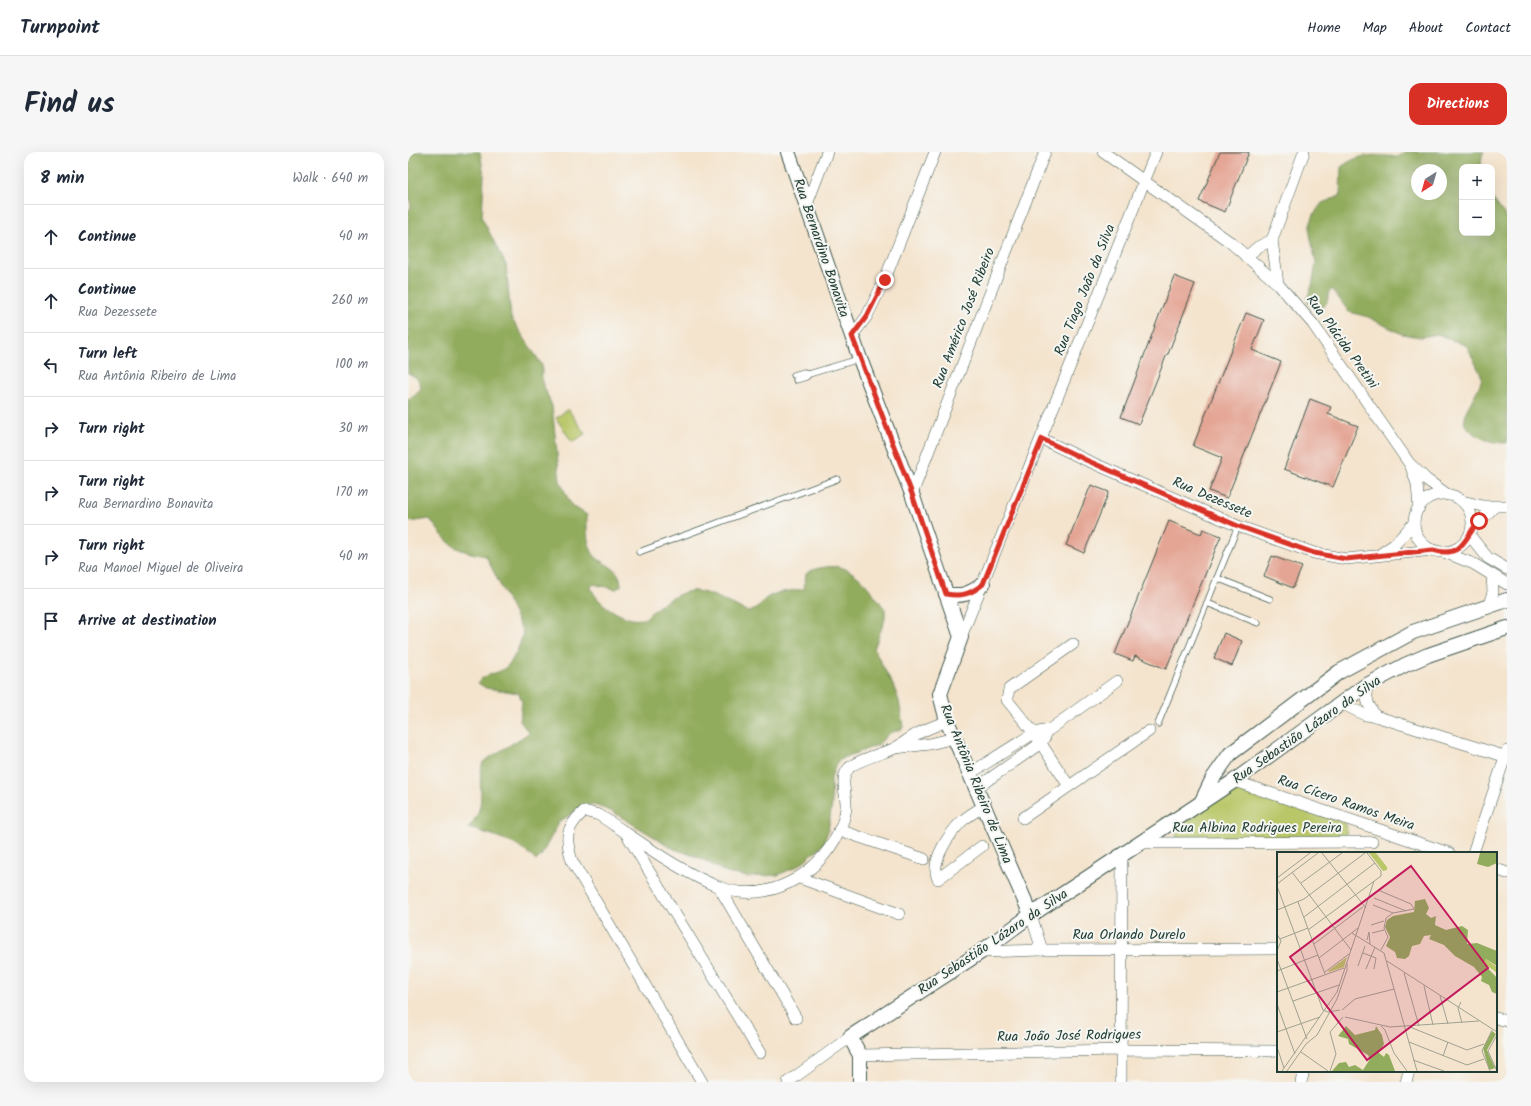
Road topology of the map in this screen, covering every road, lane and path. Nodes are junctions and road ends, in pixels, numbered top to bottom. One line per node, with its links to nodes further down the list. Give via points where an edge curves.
1 (788, 152): 10 (street, Rua Bernardino Bonavita)
2 (827, 152): 10 (street)
3 (935, 152): 14 (street, via 885,280 867,316)
4 (1045, 152): 20 (street, Rua Américo José Ribeiro)
5 (1103, 152): 8 (street, Rua Plácida Pretini)
6 (1156, 152): 9 (street, Rua Tiago João da Silva)
7 (1304, 152): 11 (street)
8 (1116, 157): 9 (street, Rua Plácida Pretini)
9 (1144, 181): 12 (street, Rua Plácida Pretini); 17 (street, Rua Tiago João da Silva)
10 (807, 204): 14 (street, Rua Bernardino Bonavita)
11 (1272, 240): 12 (street); 13 (street)
12 (1246, 256): 13 (street, Rua Plácida Pretini)
13 (1278, 284): 18 (street, Rua Plácida Pretini, via 1313,324)
14 (852, 336): 15 (street, Rua Bernardino Bonavita)
15 (860, 359): 16 (lane, via 809,374 804,372); 20 (street, Rua Bernardino Bonavita)
16 (795, 378)
17 (1042, 439): 27 (street, Rua Dezessete); 36 (street, Rua Antônia Ribeiro de Lima)
18 (1409, 462): 21 (street, Rua Plácida Pretini, via 1427,480); 24 (street, Rua Plácida Pretini, via 1417,484)
19 (837, 478): 30 (lane)
20 (912, 494): 38 (street, Rua Bernardino Bonavita)
21 (1448, 495): 22 (street); 24 (street, via 1431,497)
22 (1462, 501): 25 (street); 28 (street, via 1471,514)
23 (1507, 506): 25 (street)
24 (1419, 508): 26 (street)
25 (1494, 508): 28 (street)
26 (1414, 523): 29 (street, via 1419,540); 32 (street, via 1395,544)
27 (1238, 526): 32 (street, Rua Dezessete, via 1314,553 1346,559); 35 (lane)
28 (1471, 533): 31 (street, via 1460,548); 33 (street, via 1488,558)
29 (1433, 550): 31 (street); 32 (street, Rua Dezessete)
30 (638, 552)
31 (1445, 552): 34 (street, via 1460,557)
32 (1376, 557)
33 (1507, 569)
34 (1492, 575): 37 (street); 42 (street, via 1493,592)
35 (1217, 578): 39 (lane); 41 (lane)
36 (983, 584): 38 (street, via 976,591 966,595); 45 (street, Rua Antônia Ribeiro de Lima)
37 (1507, 584)
38 (946, 594): 45 (street, Rua Bernardino Bonavita)
39 (1270, 599)
40 (1507, 600): 42 (street, Rua Sebastião Lázaro da Silva)
41 (1207, 603): 43 (lane); 52 (lane)
42 (1488, 608): 63 (street, Rua Sebastião Lázaro da Silva, via 1413,632 1339,672 1230,754 1212,778)
43 (1258, 624)
44 (1507, 628): 48 (street, Rua Sebastião Lázaro da Silva, via 1428,655)
45 (961, 637): 51 (street, Rua Antônia Ribeiro de Lima, via 940,694)
46 (1073, 644): 54 (street, via 1009,689 1007,700)
47 (1117, 681): 53 (street)
48 (1365, 686): 49 (street, Rua Sebastião Lázaro da Silva); 50 (street, via 1368,703)
49 (1341, 703): 50 (street, via 1365,715); 60 (street, Rua Sebastião Lázaro da Silva)
50 (1376, 716): 58 (street)
51 (947, 721): 55 (street, Rua Antônia Ribeiro de Lima); 57 (street, via 921,731)
52 (1153, 727): 61 (street)
53 (1049, 730): 54 (street); 56 (street)
54 (1034, 733): 56 (street); 59 (street)
55 (954, 738): 57 (street); 59 (street, Rua Antônia Ribeiro de Lima)
56 (1041, 743): 61 (street); 62 (street)
57 (895, 748): 66 (street, via 850,766 844,774 846,809)
58 (1506, 755): 73 (street)
59 (969, 774): 62 (street, Rua Antônia Ribeiro de Lima)
60 (1234, 781): 63 (street, Rua Sebastião Lázaro da Silva); 67 (street, Rua Cícero Ramos Meira)
61 (1068, 786): 65 (street)
62 (975, 789): 64 (street, Rua Antônia Ribeiro de Lima)
63 (1200, 804): 69 (street, Rua Sebastião Lázaro da Silva)
64 (983, 807): 70 (street, via 962,821 941,849 935,868 938,879); 81 (street, Rua Antônia Ribeiro de Lima)
65 (1023, 818)
66 (839, 830): 75 (street); 78 (street, via 814,867)
67 (1376, 830): 71 (street); 72 (street, Rua Cícero Ramos Meira)
68 (626, 832): 79 (street); 92 (street); 96 (street, via 599,815 584,812 577,817 568,832 566,842 572,861)
69 (1143, 843): 71 (street, Rua Albina Rodrigues Pereira); 74 (street, Rua Sebastião Lázaro da Silva)
70 (982, 846)
71 (1370, 848)
72 (1446, 852)
73 (1473, 852)
74 (1122, 854): 81 (street, Rua Sebastião Lázaro da Silva); 84 (street)
75 (924, 859)
76 (1497, 869): 77 (street)
77 (1507, 873)
78 (800, 878): 79 (street, via 779,888 748,893); 80 (street)
79 (719, 887): 86 (street)
80 (899, 914)
81 (1031, 915): 83 (street, Rua Antônia Ribeiro de Lima); 85 (street, Rua Sebastião Lázaro da Silva)
82 (1277, 949): 84 (street, Rua Orlando Durelo)
83 (1042, 950): 84 (street, Rua Orlando Durelo); 85 (street, Rua Orlando Durelo)
84 (1121, 950): 90 (street)
85 (981, 952): 89 (street, Rua Sebastião Lázaro da Silva)
86 (796, 1018)
87 (1497, 1018): 88 (street)
88 (1507, 1021)
89 (850, 1037): 93 (street); 97 (street, Rua Sebastião Lázaro da Silva)
90 (1121, 1050): 91 (street, Rua João José Rodrigues); 93 (street, Rua João José Rodrigues); 99 (street)
91 (1277, 1051)
92 (760, 1053)
93 (860, 1055): 98 (street)
94 (1304, 1072): 100 (street)
95 (1409, 1072): 101 (street)
96 (702, 1082)
97 (788, 1082)
98 (860, 1082)
99 (1121, 1082)
100 (1301, 1082)
101 (1406, 1082)

